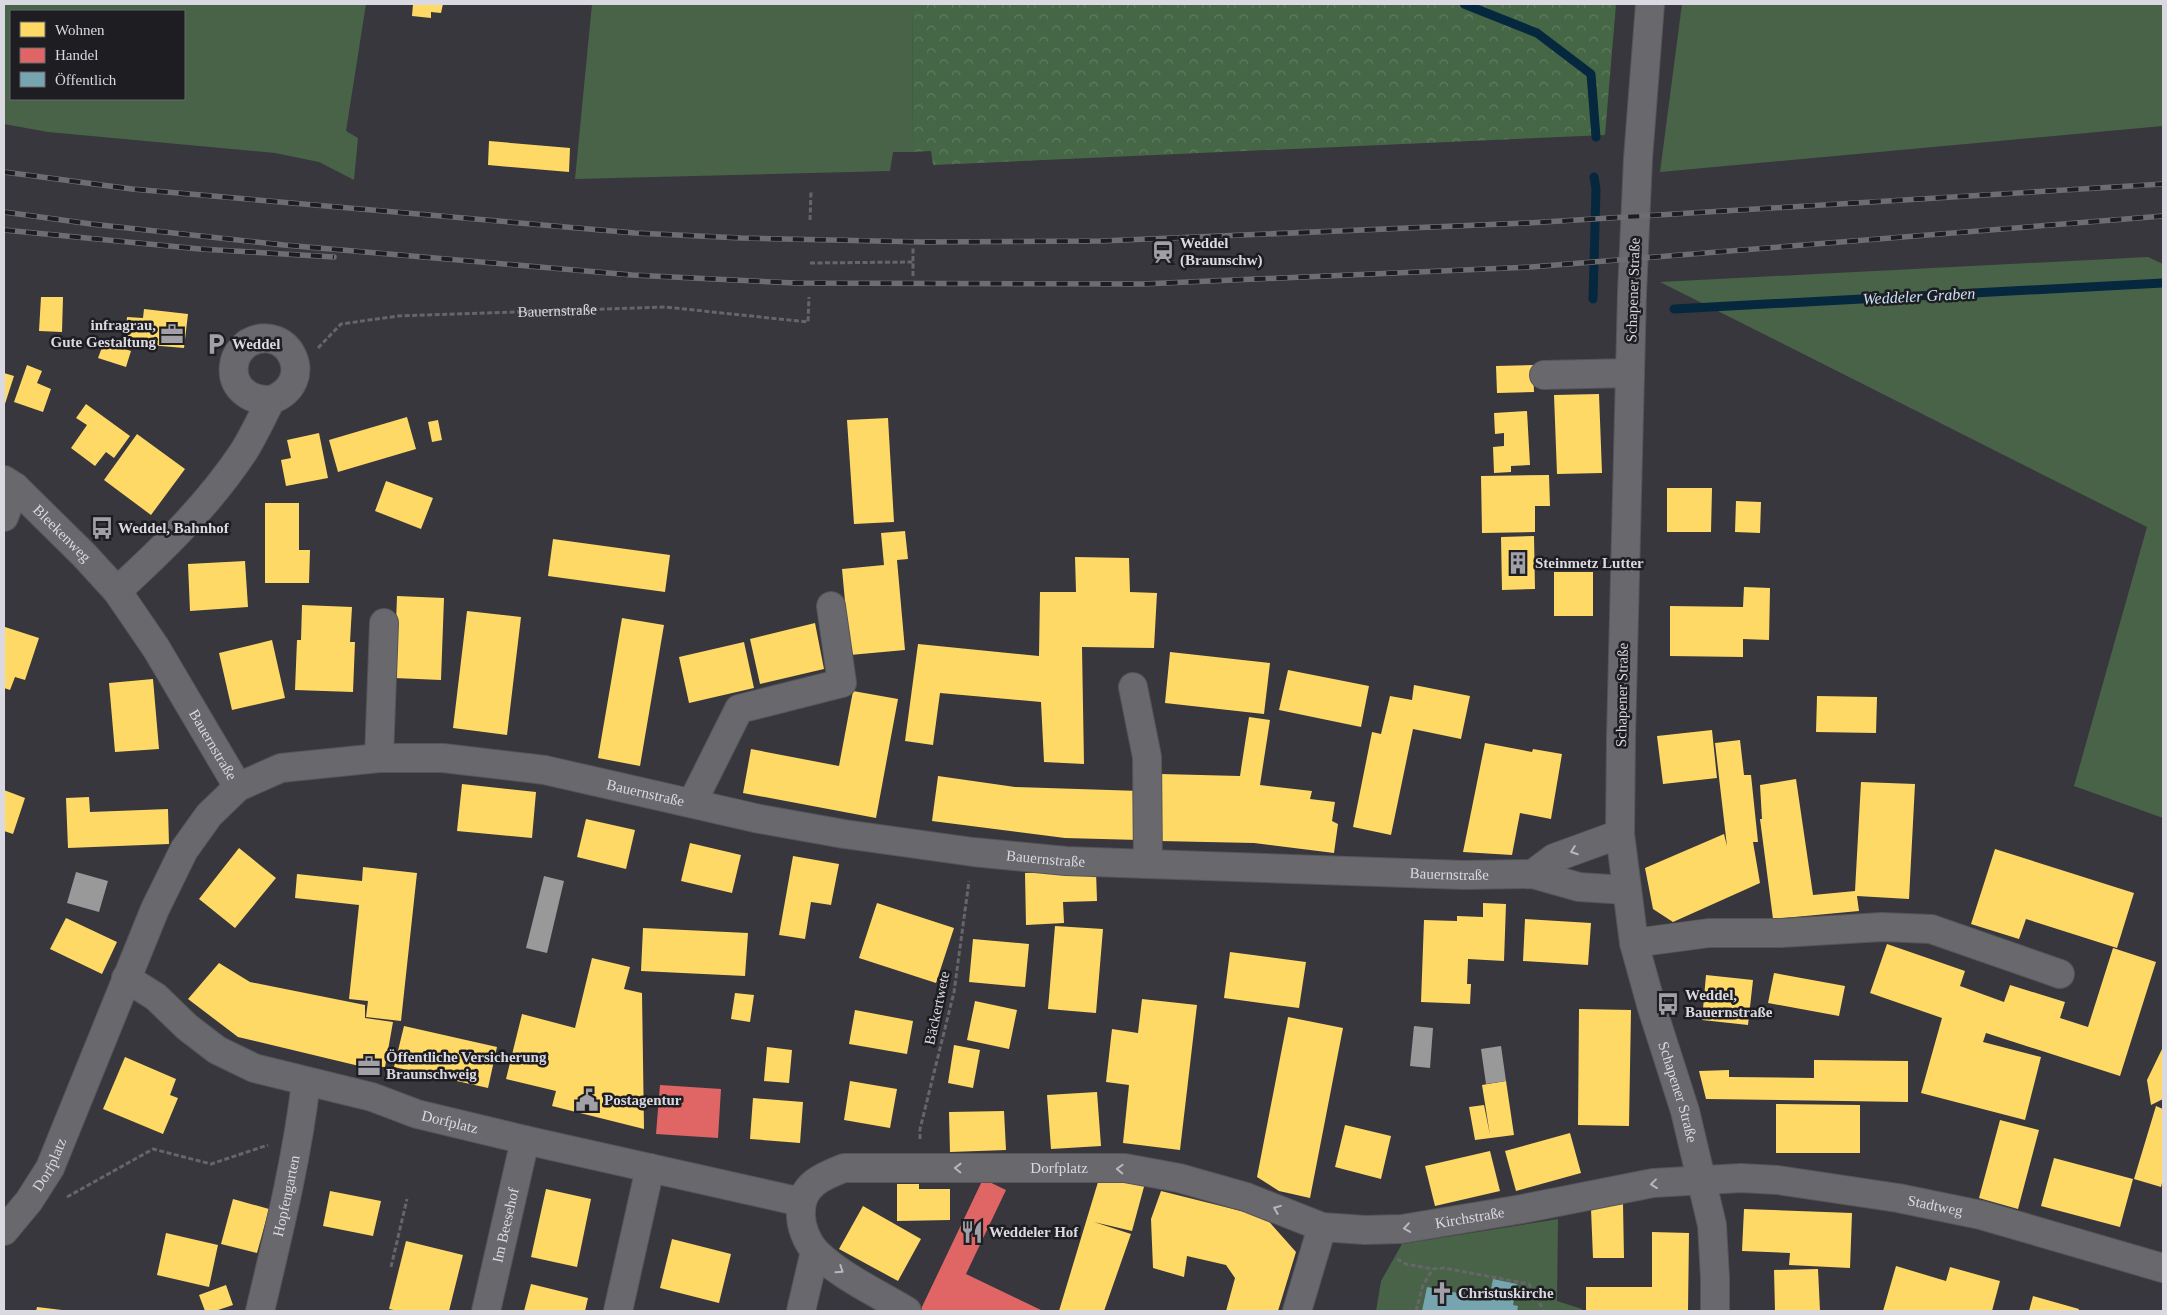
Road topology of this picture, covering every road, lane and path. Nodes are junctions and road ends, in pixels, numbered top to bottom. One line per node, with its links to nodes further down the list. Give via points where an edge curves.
1 (1650, 4): 10 (street, Schapener Straße, via 1638,159)
2 (811, 192): 3 (path)
3 (810, 220)
4 (913, 246): 5 (path)
5 (913, 262): 6 (path); 7 (path)
6 (810, 263)
7 (913, 276)
8 (809, 297): 9 (path, Bauernstraße, via 808,322 665,307 398,316 341,324 317,349)
9 (294, 359): 12 (street, via 295,379 281,396); 12 (street, via 288,349 268,339 246,344 240,351 234,368 242,390 251,397)
10 (1630, 373): 11 (street); 22 (street, Schapener Straße)
11 (1544, 375)
12 (271, 400): 15 (street, via 244,451 200,507)
13 (9, 483): 14 (street); 15 (street, Bleekenweg)
14 (4, 517)
15 (117, 591): 20 (street, Bauernstraße, via 156,648)
16 (831, 606): 21 (street, via 842,683 739,709)
17 (384, 623): 19 (street)
18 (1133, 688): 24 (street, via 1146,757)
19 (379, 758): 20 (street, Bauernstraße, via 281,768); 21 (street, Bauernstraße, via 443,758 505,764)
20 (238, 786): 29 (street, Dorfplatz, via 209,815 184,850 154,909)
21 (692, 803): 23 (street, Bauernstraße, via 844,834)
22 (1620, 834): 25 (street, one-way to 25, via 1554,858); 26 (street, Schapener Straße)
23 (973, 852): 24 (street, Bauernstraße, via 1066,861); 33 (path, Bäckertwete, via 954,992 920,1129)
24 (1148, 864): 25 (street, Bauernstraße, via 1464,875)
25 (1533, 874): 26 (street, Bauernstraße, via 1579,887)
26 (1626, 890): 27 (street, Schapener Straße)
27 (1634, 943): 28 (street, via 1710,933 1882,927 1930,929); 35 (street, Schapener Straße, via 1685,1111)
28 (2060, 974)
29 (126, 978): 30 (street, Dorfplatz, via 156,998 217,1050 254,1068); 40 (street, Dorfplatz, via 50,1168)
30 (306, 1082): 31 (street, Hopfengarten); 32 (street, Dorfplatz, via 372,1097 417,1114)
31 (300, 1135): 37 (path, via 211,1164 153,1149); 47 (street, Hopfengarten)
32 (525, 1140): 34 (street, Dorfplatz); 48 (street, Im Beesehof)
33 (918, 1167): 38 (street, Dorfplatz, via 844,1168 822,1176 810,1186); 39 (street, Dorfplatz, one-way to 33, via 1246,1197 1179,1178 1125,1168)
34 (650, 1168): 38 (street, Dorfplatz); 49 (street)
35 (1702, 1180): 39 (street, Kirchstraße, one-way to 39, via 1653,1183 1402,1229); 44 (street, Stadtweg, via 1778,1180 1940,1206); 54 (street, Schapener Straße, via 1712,1225)
36 (407, 1198): 43 (path)
37 (64, 1199)
38 (801, 1202): 41 (street, via 800,1221)
39 (1322, 1227): 51 (street)
40 (4, 1231)
41 (816, 1252): 46 (street); 50 (street, one-way to 50, via 837,1269)
42 (1406, 1264): 45 (path)
43 (391, 1267)
44 (2163, 1268)
45 (1434, 1269): 52 (path, via 1423,1285); 53 (path, via 1444,1268 1529,1284)
46 (804, 1308)
47 (260, 1311)
48 (486, 1311)
49 (618, 1311)
50 (907, 1311)
51 (1297, 1311)
52 (1416, 1311)
53 (1544, 1311)
54 (1715, 1311)

